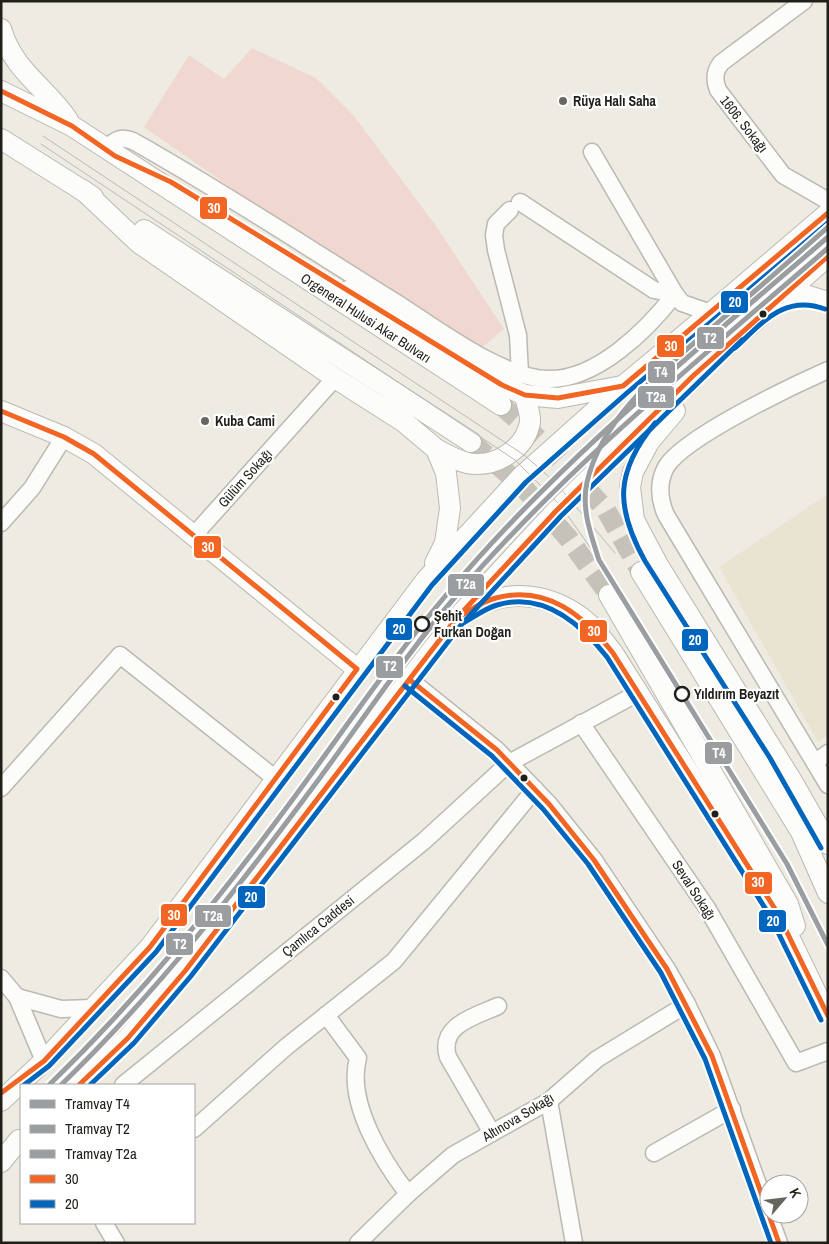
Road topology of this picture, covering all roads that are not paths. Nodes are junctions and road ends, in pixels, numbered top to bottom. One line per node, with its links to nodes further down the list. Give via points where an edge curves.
1 (804, 1): 11 (street, 1606. Sokağı, via 721,63 715,83 783,175)
2 (1, 29): 4 (main road, via 28,77)
3 (1, 92): 4 (main road, Orgeneral Hulusi Akar Bulvarı)
4 (72, 126): 9 (main road, Orgeneral Hulusi Akar Bulvarı)
5 (1, 139): 8 (main road)
6 (1, 144): 8 (main road)
7 (592, 152): 14 (street)
8 (22, 153): 10 (main road)
9 (111, 153): 19 (street, via 112,142 125,138 143,146 462,344); 23 (main road, via 171,182 493,380); 24 (main road, Orgeneral Hulusi Akar Bulvarı)
10 (83, 190): 21 (main road, via 139,243); 27 (main road)
11 (828, 201)
12 (828, 213): 17 (main road)
13 (828, 256): 15 (main road)
14 (675, 294): 17 (street, via 682,303); 19 (street, via 640,334 595,364 561,378); 19 (street, via 654,290 515,206 496,224 494,235 520,347)
15 (778, 301): 16 (main road, via 805,295); 20 (main road)
16 (828, 302)
17 (711, 313): 22 (main road)
18 (828, 370): 39 (street, via 740,414 676,455 663,473 660,489 666,515)
19 (520, 374)
20 (694, 375): 34 (main road, via 556,511); 45 (main road, via 686,399 640,456 630,487 634,520 658,565)
21 (335, 378): 28 (main road, via 404,422); 30 (street, Gülüm Sokağı)
22 (623, 386): 23 (main road, via 558,398); 32 (main road, via 521,477)
23 (525, 396): 28 (main road, via 530,422 522,441 502,459 476,464)
24 (501, 405)
25 (1, 411): 26 (main road)
26 (64, 437): 29 (street, via 32,488); 30 (main road, via 94,454)
27 (471, 442)
28 (436, 449): 32 (main road, via 446,473 450,508 445,543)
29 (1, 523)
30 (195, 534): 35 (main road)
31 (640, 572): 46 (main road, via 801,832)
32 (426, 580): 35 (main road)
33 (609, 595): 51 (main road, via 788,904)
34 (455, 620): 36 (main road); 37 (main road, via 483,602 516,594 549,599 590,624)
35 (357, 669): 41 (main road)
36 (410, 680): 40 (street); 55 (main road, via 185,971 128,1038)
37 (638, 693): 38 (street, Çamlıca Caddesi); 51 (main road, via 777,912)
38 (581, 723): 40 (street, Çamlıca Caddesi); 53 (street, Seval Sokağı, via 707,908 796,1063)
39 (822, 758): 42 (street)
40 (509, 763): 44 (street); 56 (street, Çamlıca Caddesi, via 424,841)
41 (276, 780): 43 (street, via 120,655); 50 (main road, via 150,947)
42 (828, 785)
43 (1, 788)
44 (535, 789): 48 (street, via 594,860 667,968); 52 (street, via 394,961)
45 (828, 844)
46 (828, 893)
47 (7, 990): 50 (street, via 61,1010); 54 (street)
48 (687, 1004): 59 (street, Altınova Sokağı, via 597,1058); 60 (street)
49 (498, 1006): 62 (street, via 454,1027 445,1044 448,1057)
50 (93, 1008): 54 (main road)
51 (825, 1010)
52 (326, 1015): 61 (street); 67 (street, via 358,1058 354,1077 366,1122 385,1162)
53 (828, 1051)
54 (41, 1064): 57 (main road); 58 (main road)
55 (80, 1084)
56 (124, 1084)
57 (1, 1093)
58 (1, 1100)
59 (549, 1101): 62 (street, Altınova Sokağı); 71 (street)
60 (732, 1109): 64 (street); 72 (street)
61 (195, 1128)
62 (492, 1133): 67 (street, Altınova Sokağı, via 453,1155)
63 (20, 1140): 65 (main road); 66 (main road)
64 (654, 1152)
65 (1, 1156)
66 (1, 1162)
67 (408, 1194): 69 (street, Altınova Sokağı)
68 (105, 1224): 70 (street)
69 (361, 1242)
70 (116, 1243)
71 (574, 1243)
72 (779, 1243)

